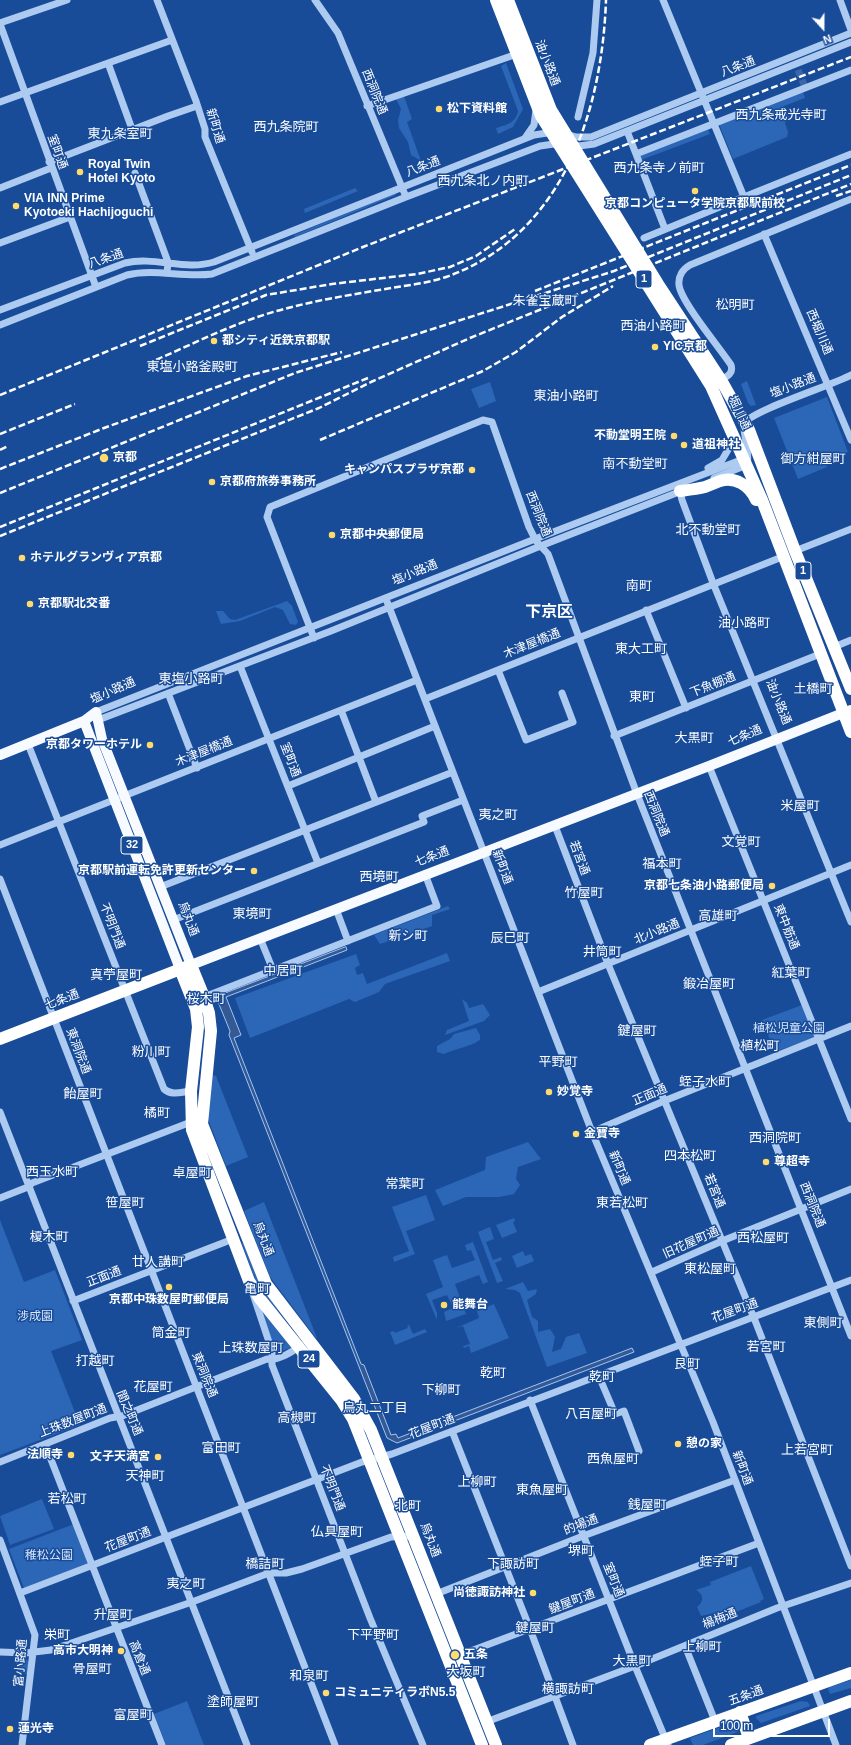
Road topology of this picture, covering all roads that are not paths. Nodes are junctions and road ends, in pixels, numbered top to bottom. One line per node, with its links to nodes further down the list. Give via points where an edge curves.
1 (67, 0): 9 (street)
2 (158, 0): 12 (street, 新町通)
3 (315, 0): 22 (street, 西洞院通, via 338,33)
4 (496, 0): 14 (highway, 油小路通 / 1)
5 (508, 0): 28 (highway, 油小路通 / 1)
6 (597, 0): 23 (street, via 593,53)
7 (663, 0): 18 (street)
8 (840, 0): 10 (street)
9 (0, 24): 17 (street, 室町通)
10 (851, 30)
11 (851, 33): 18 (street, 八条通)
12 (172, 40): 15 (street); 21 (street, 新町通)
13 (851, 42): 18 (street, 八条通, via 797,67)
14 (517, 54): 20 (highway, 油小路通 / 1); 22 (street)
15 (108, 63): 17 (street); 25 (street)
16 (851, 70): 24 (street)
17 (24, 93): 19 (street); 33 (street, 室町通)
18 (703, 96): 24 (street); 27 (street, 八条通); 28 (street, 八条通, via 591,137)
19 (0, 102)
20 (535, 102): 26 (highway, 油小路通 / 1); 29 (street, via 534,125)
21 (198, 106): 25 (street); 45 (street, 新町通, via 205,137)
22 (367, 106): 35 (street, 西洞院通)
23 (578, 117)
24 (714, 123): 31 (street); 38 (street)
25 (132, 129): 33 (street)
26 (550, 131): 28 (highway, 堀川通 / 1); 29 (street, 八条通)
27 (627, 131): 30 (street, 八条通, via 594,144); 31 (street)
28 (561, 138): 30 (highway, 堀川通 / 1); 37 (street, 八条通); 54 (highway, 堀川通 / 1)
29 (524, 139): 35 (street, 八条通)
30 (572, 145): 54 (highway, 堀川通 / 1)
31 (636, 154): 41 (street)
32 (851, 154): 38 (street)
33 (50, 165): 36 (street); 40 (street, 室町通)
34 (135, 174): 47 (street)
35 (402, 187): 37 (street, 西洞院通); 45 (street, 八条通)
36 (0, 188)
37 (406, 197): 46 (street, 八条通)
38 (744, 198): 41 (street)
39 (851, 199): 42 (street)
40 (70, 217): 44 (street); 49 (street, 室町通)
41 (666, 229): 43 (street)
42 (764, 234): 54 (street, via 690,264 682,271 679,288 682,294 731,365 730,375); 55 (street, 西堀川通)
43 (644, 238)
44 (0, 243)
45 (250, 248): 46 (street, 新町通); 47 (street, 八条通, via 207,264)
46 (254, 257): 48 (street, 八条通, via 212,274)
47 (168, 262): 48 (street); 49 (street, 八条通, via 133,261)
48 (167, 274): 50 (street, 八条通, via 138,272)
49 (92, 275): 50 (street, 室町通); 51 (street, 八条通)
50 (96, 287): 52 (street, 八条通)
51 (0, 310)
52 (0, 325)
53 (851, 375): 55 (street, 塩小路通)
54 (716, 383): 56 (highway, 堀川通 / 1); 57 (highway, 堀川通 / 1)
55 (830, 385): 57 (street, 塩小路通, via 756,414); 59 (street, 西堀川通)
56 (726, 418): 57 (street); 58 (highway, 堀川通 / 1)
57 (744, 422): 58 (street); 60 (highway, 堀川通 / 1)
58 (736, 438): 60 (highway, 堀川通 / 1); 61 (street, via 727,454 718,463 692,474)
59 (851, 440)
60 (751, 458): 61 (street, 塩小路通); 65 (highway, 堀川通 / 1); 66 (highway, 堀川通 / 1, via 762,500)
61 (680, 487): 63 (street, 塩小路通); 64 (street, 塩小路通); 66 (highway, 1, via 705,487 724,480 744,485 754,497 775,549); 67 (street, 油小路通, via 682,500)
62 (851, 529): 65 (street)
63 (535, 539): 64 (street, 西洞院通); 68 (street, 塩小路通); 71 (street, 西洞院通, via 494,425 489,420 483,420 271,506 267,517)
64 (540, 547): 69 (street, 塩小路通); 72 (street, 西洞院通, via 548,554)
65 (795, 551): 75 (highway, 堀川通 / 1)
66 (782, 557): 67 (street, 木津屋橋通); 76 (highway, 堀川通 / 1)
67 (714, 583): 70 (street, 木津屋橋通); 80 (street, 油小路通)
68 (386, 598): 69 (street, 新町通); 71 (street, 塩小路通)
69 (390, 608): 73 (street, 塩小路通); 79 (street, 新町通)
70 (646, 610): 72 (street, 木津屋橋通); 85 (street)
71 (310, 629): 73 (street); 88 (street, 塩小路通)
72 (578, 637): 78 (street, 木津屋橋通); 92 (street, 西洞院通)
73 (314, 638): 77 (street, 塩小路通)
74 (851, 640): 75 (street)
75 (834, 647): 81 (highway, 堀川通 / 1)
76 (820, 654): 80 (street, 下魚棚通); 87 (highway, 堀川通 / 1)
77 (240, 666): 82 (street, 塩小路通); 93 (street, 室町通)
78 (498, 670): 83 (street, via 526,740 573,722); 84 (street, 木津屋橋通)
79 (417, 680): 84 (street, 新町通); 86 (street, 木津屋橋通)
80 (754, 681): 85 (street, 下魚棚通); 94 (street, 油小路通)
81 (851, 689)
82 (168, 693): 88 (street, 塩小路通); 99 (street)
83 (562, 693)
84 (425, 699): 90 (street, 新町通)
85 (686, 708): 92 (street, 下魚棚通)
86 (341, 710): 93 (street, 木津屋橋通); 97 (street)
87 (847, 711): 91 (highway, 堀川通 / 1); 94 (main road, 七条通)
88 (97, 716): 89 (main road, 塩小路通); 103 (main road, 烏丸通 / 32, via 102,739)
89 (84, 721): 95 (main road, 塩小路通); 104 (main road, 烏丸通 / 32)
90 (435, 726): 97 (street); 100 (street, 新町通)
91 (851, 732)
92 (614, 736): 102 (street, 西洞院通)
93 (269, 737): 99 (street, 木津屋橋通); 101 (street, 室町通)
94 (777, 738): 98 (main road, 七条通); 115 (street, 油小路通)
95 (28, 744): 96 (main road, 塩小路通); 107 (street, 不明門通)
96 (0, 755)
97 (359, 757): 101 (street); 106 (street)
98 (709, 766): 102 (main road, 七条通); 118 (street, 東中筋通)
99 (197, 768): 103 (street, 木津屋橋通)
100 (453, 772): 105 (street, 新町通); 106 (street)
101 (288, 786): 109 (street, 室町通)
102 (637, 794): 108 (main road, 七条通); 122 (street, 西洞院通)
103 (125, 795): 104 (street, 木津屋橋通); 117 (main road, 烏丸通 / 32)
104 (114, 799): 107 (street, 木津屋橋通); 126 (main road, 烏丸通 / 32)
105 (463, 800): 111 (street, 新町通); 112 (street, via 422,816 424,822)
106 (376, 802): 109 (street)
107 (60, 821): 110 (street, 木津屋橋通); 128 (street, 不明門通)
108 (555, 826): 111 (main road, 七条通); 125 (street, 若宮通)
109 (306, 830): 112 (street, 室町通); 117 (street)
110 (0, 845)
111 (484, 852): 114 (main road, 七条通); 129 (street, 新町通)
112 (318, 863): 120 (street)
113 (851, 865): 115 (street, 北小路通)
114 (425, 874): 119 (main road, 七条通); 124 (street, via 437,906)
115 (832, 874): 118 (street, 北小路通); 121 (street, 油小路通)
116 (0, 879): 131 (street, 東洞院通)
117 (160, 887): 120 (main road, 烏丸通 / 32)
118 (763, 901): 122 (street, 北小路通); 134 (street, 東中筋通)
119 (336, 909): 123 (main road, 七条通); 124 (street)
120 (173, 920): 126 (main road, 烏丸通 / 32)
121 (851, 922)
122 (690, 930): 125 (street, 北小路通); 135 (street, 西洞院通)
123 (260, 938): 126 (main road, 七条通); 127 (street)
124 (348, 941): 127 (street)
125 (608, 964): 129 (street, 北小路通); 137 (street, 若宮通)
126 (185, 967): 128 (highway, 七条通); 130 (highway, 烏丸通 / 24); 136 (highway, 烏丸通 / 24, via 198,1027)
127 (273, 970): 130 (street)
128 (125, 990): 131 (highway, 七条通); 136 (street, 不明門通, via 164,1089 174,1094)
129 (538, 992): 142 (street, 新町通)
130 (204, 997): 139 (highway, 烏丸通 / 24, via 209,1013 210,1031)
131 (53, 1018): 133 (highway, 七条通); 143 (street, 東洞院通)
132 (851, 1026): 134 (street, 正面通)
133 (0, 1039)
134 (819, 1039): 135 (street, 正面通); 140 (street, 東中筋通)
135 (746, 1068): 137 (street, 正面通); 147 (street, 西洞院通)
136 (191, 1091): 141 (highway, 烏丸通 / 24)
137 (664, 1101): 142 (street, 正面通); 150 (street, 若宮通)
138 (0, 1112): 144 (street, 間之町通)
139 (202, 1115): 141 (highway); 148 (highway, 烏丸通 / 24, via 202,1124)
140 (851, 1119)
141 (191, 1122): 143 (street); 149 (highway, 烏丸通 / 24)
142 (592, 1132): 152 (street, 新町通)
143 (106, 1154): 144 (street, via 32,1183); 151 (street, 東洞院通)
144 (28, 1187): 146 (street); 156 (street, 間之町通)
145 (851, 1189): 147 (street, 旧花屋町通)
146 (0, 1198)
147 (802, 1208): 150 (street, 旧花屋町通); 155 (street, 西洞院通)
148 (246, 1234): 149 (highway); 159 (highway, 烏丸通 / 24, via 266,1284)
149 (233, 1239): 151 (street, 正面通); 154 (highway, 烏丸通 / 24)
150 (722, 1241): 152 (street, 旧花屋町通); 157 (street, 若宮通)
151 (151, 1270): 156 (street, 正面通); 163 (street, 東洞院通)
152 (652, 1272): 160 (street, 新町通)
153 (851, 1280): 155 (street, 花屋町通)
154 (249, 1281): 159 (highway, 烏丸通 / 24, via 260,1299); 161 (street, 不明門通, via 255,1306 272,1351)
155 (832, 1287): 157 (street, 花屋町通); 158 (street, 西洞院通)
156 (73, 1301): 165 (street, 間之町通)
157 (752, 1316): 160 (street, 花屋町通); 184 (street, 若宮通)
158 (851, 1336)
159 (302, 1342): 161 (street, 上珠数屋町通, via 294,1350); 169 (highway, 烏丸通 / 24, via 354,1399); 170 (highway, 烏丸通 / 24, via 342,1401)
160 (680, 1343): 162 (street, 花屋町通); 173 (street, 新町通)
161 (272, 1360): 163 (street, 上珠数屋町通, via 267,1359); 172 (street, 不明門通)
162 (598, 1374): 164 (street, 花屋町通); 168 (street, via 615,1414 624,1411)
163 (197, 1387): 165 (street, 上珠数屋町通); 174 (street, 東洞院通)
164 (530, 1400): 166 (street, 花屋町通); 177 (street, 室町通)
165 (118, 1416): 167 (street, 上珠数屋町通); 175 (street, 間之町通)
166 (452, 1431): 169 (street, 花屋町通); 185 (street)
167 (45, 1444): 171 (street, 上珠数屋町通); 183 (street, 高倉通)
168 (639, 1451)
169 (382, 1456): 170 (street, 花屋町通); 176 (highway, 烏丸通 / 24)
170 (369, 1460): 172 (street, 花屋町通); 178 (highway, 烏丸通 / 24)
171 (0, 1462)
172 (317, 1480): 174 (street, 花屋町通); 182 (street, 不明門通)
173 (735, 1480): 177 (street, 的場通); 180 (street, 新町通)
174 (244, 1507): 175 (street, 花屋町通); 186 (street, 東洞院通)
175 (167, 1536): 183 (street, 花屋町通); 191 (street, 間之町通)
176 (413, 1536): 178 (street); 189 (highway, 烏丸通 / 24)
177 (583, 1536): 185 (street, 的場通); 190 (street, 室町通)
178 (399, 1537): 182 (street, via 391,1537); 215 (highway, 烏丸通 / 24)
179 (0, 1540): 181 (street, 富小路通)
180 (759, 1543): 190 (street, 鍵屋町通); 192 (street, 新町通)
181 (2, 1549): 188 (street, 富小路通)
182 (346, 1554): 186 (street, via 286,1573); 214 (street, 不明門通)
183 (93, 1565): 188 (street, 花屋町通); 193 (street, 高倉通)
184 (851, 1566)
185 (506, 1567): 189 (street, 的場通); 194 (street)
186 (269, 1573): 191 (street); 213 (street, 東洞院通)
187 (851, 1583): 192 (street, 楊梅通)
188 (20, 1593): 197 (street, 富小路通, via 35,1636)
189 (436, 1594): 198 (highway, 烏丸通 / 24)
190 (608, 1600): 194 (street, 鍵屋町通); 199 (street, 室町通)
191 (192, 1602): 193 (street); 212 (street, 間之町通)
192 (783, 1607): 195 (street, 楊梅通); 201 (street, 新町通)
193 (116, 1628): 197 (street, via 51,1650); 211 (street, 高倉通)
194 (530, 1629): 198 (street, 鍵屋町通); 202 (street)
195 (685, 1646): 199 (street, 楊梅通); 206 (street)
196 (0, 1652): 197 (street)
197 (34, 1652): 210 (street, 富小路通)
198 (460, 1654): 207 (highway, 烏丸通 / 24)
199 (635, 1666): 202 (street, 楊梅通); 208 (street, 室町通)
200 (851, 1672): 201 (highway, 五条通)
201 (815, 1686): 204 (street, 新町通); 205 (highway, 五条通)
202 (555, 1696): 207 (street, 楊梅通); 217 (street)
203 (851, 1701): 204 (highway)
204 (824, 1711): 209 (highway); 220 (street, 新町通)
205 (740, 1712): 206 (highway, 五条通); 209 (highway)
206 (715, 1721): 208 (highway, 五条通)
207 (486, 1722): 216 (highway, 烏丸通 / 24)
208 (672, 1741): 218 (highway, 五条通)
209 (751, 1742): 219 (highway)
210 (22, 1745)
211 (162, 1745)
212 (247, 1745)
213 (335, 1745)
214 (423, 1745)
215 (482, 1745)
216 (496, 1745)
217 (573, 1745)
218 (650, 1745)
219 (731, 1745)
220 (836, 1745)

